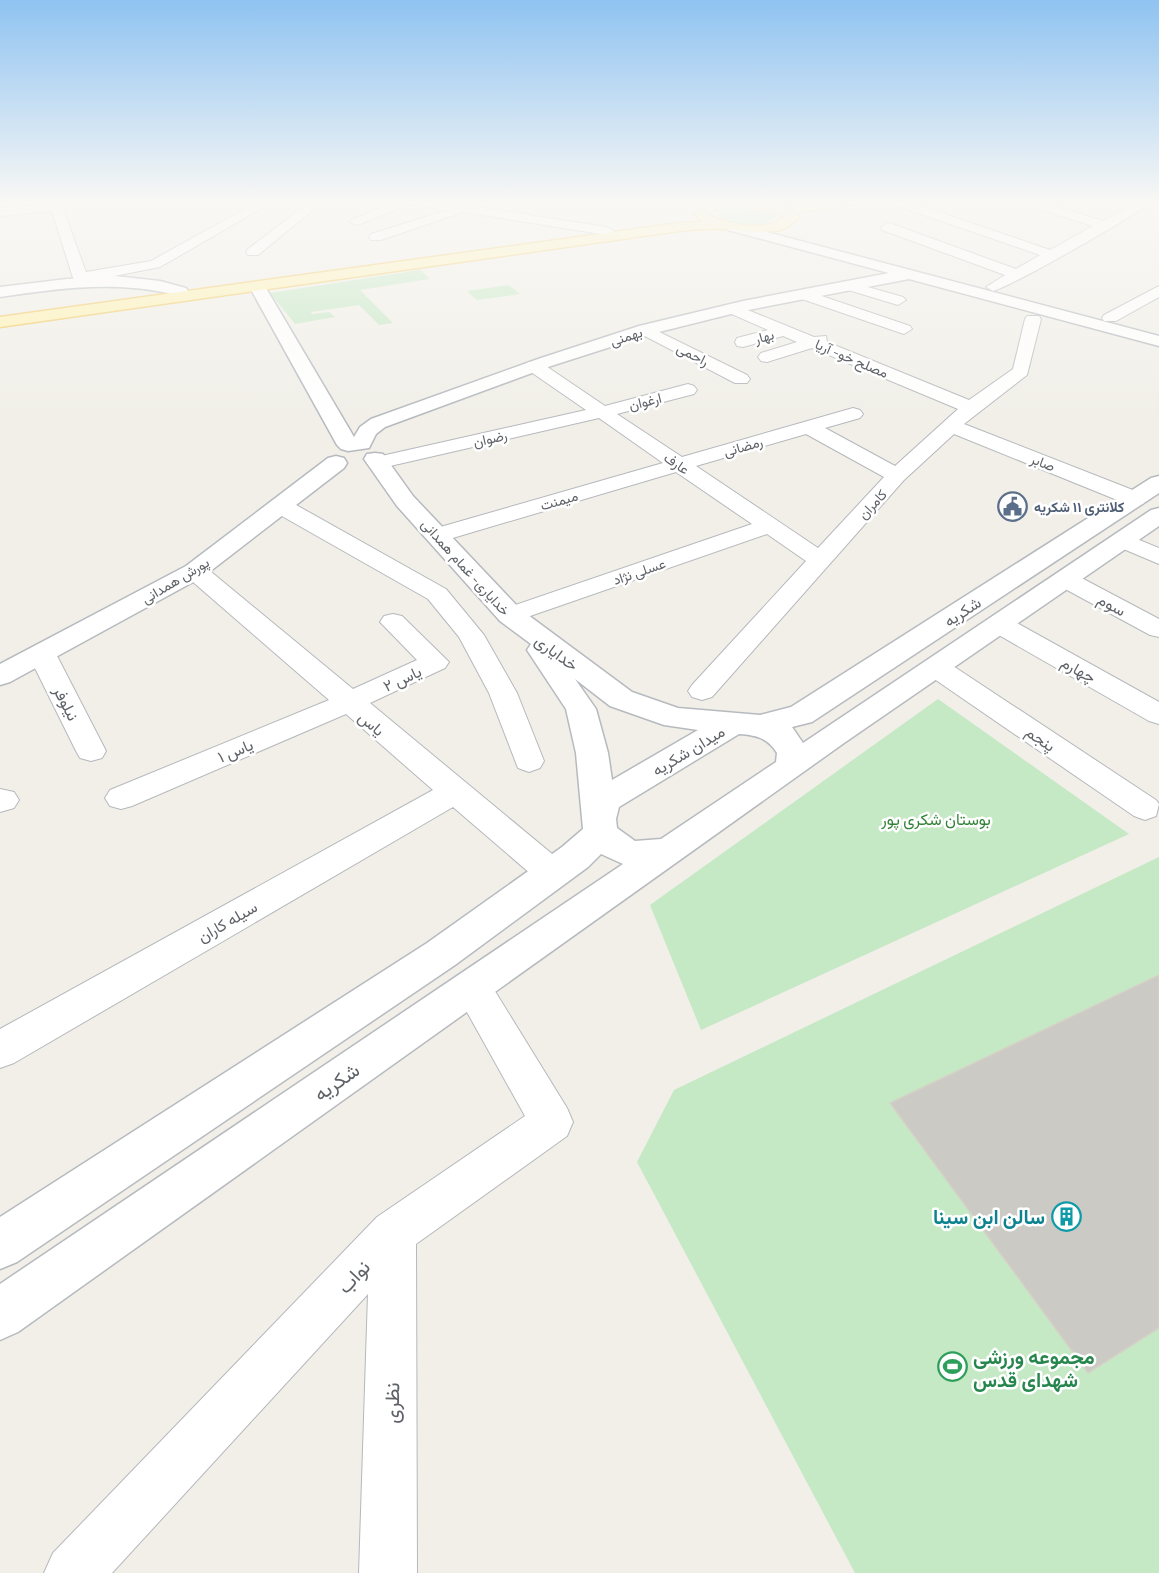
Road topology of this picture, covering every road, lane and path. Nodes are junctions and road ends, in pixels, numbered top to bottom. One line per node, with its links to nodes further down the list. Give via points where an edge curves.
1 (79, 273): 10 (street)
2 (111, 273): 10 (street)
3 (305, 273): 14 (main road)
4 (347, 273): 11 (main road)
5 (941, 273): 9 (main road)
6 (960, 273): 9 (street)
7 (909, 274): 12 (main road, بهمنی); 29 (main road)
8 (1017, 274): 13 (street)
9 (954, 277): 13 (main road)
10 (81, 280): 14 (main road, via 163,284); 16 (main road)
11 (257, 286): 23 (main road); 41 (main road)
12 (850, 286): 17 (main road, بهمنی); 18 (street)
13 (993, 287): 21 (main road)
14 (180, 291): 20 (main road)
15 (1159, 291): 21 (street)
16 (0, 292)
17 (804, 295): 19 (main road, بهمنی); 24 (street)
18 (898, 300)
19 (733, 309): 25 (main road, بهمنی); 26 (street, مصلح خو- آریا)
20 (0, 316)
21 (1110, 318): 27 (main road)
22 (1033, 319): 36 (street, کامران, via 1021,371)
23 (0, 322)
24 (904, 328)
25 (645, 330): 33 (main road, بهمنی); 34 (street, راحمی)
26 (784, 330): 30 (street, بهار); 31 (street, مصلح خو- آریا)
27 (1159, 331)
28 (835, 336): 31 (street)
29 (1159, 341)
30 (743, 342)
31 (814, 342): 32 (street); 36 (street, مصلح خو- آریا)
32 (766, 357)
33 (534, 366): 37 (street, عارف); 41 (main road, بهمنی, via 378,423 367,431)
34 (741, 379)
35 (688, 390): 37 (street, ارغوان)
36 (971, 408): 39 (street, کامران)
37 (602, 412): 41 (street, رضوان); 42 (street, عارف)
38 (853, 414): 40 (street, رمضانی)
39 (951, 426): 43 (street, کامران); 45 (street, صابر)
40 (808, 427): 42 (street, رمضانی); 43 (street)
41 (358, 457): 46 (main road, پورش همدانی); 49 (main road, خدایاری- غمام همدانی)
42 (679, 465): 48 (street, عارف); 49 (street, میمنت)
43 (897, 476): 52 (street, کامران)
44 (1159, 483): 45 (main road, شکریه)
45 (1135, 499): 65 (main road, شکریه, via 801,715)
46 (281, 506): 53 (main road, پورش همدانی); 67 (street, via 437,594 471,635 503,693)
47 (1159, 515): 50 (main road, شکریه)
48 (769, 526): 52 (street, عارف); 56 (street, عسلی نژاد)
49 (438, 536): 56 (main road, خدایاری- غمام همدانی)
50 (1122, 540): 51 (street); 54 (main road, شکریه)
51 (1159, 557)
52 (820, 560): 62 (street, کامران)
53 (195, 571): 59 (main road, پورش همدانی); 63 (street, یاس)
54 (1065, 579): 57 (main road, شکریه); 58 (street, سوم)
55 (393, 622): 63 (street, یاس ۲, via 435,662)
56 (519, 623): 65 (main road, خدایاری, via 621,699 675,718); 72 (main road, خدایاری, via 581,709 592,753)
57 (999, 624): 60 (main road, شکریه); 64 (street, چهارم)
58 (1159, 629)
59 (42, 654): 61 (main road, پورش همدانی); 66 (street, نیلوفر)
60 (937, 668): 68 (main road, شکریه); 71 (street, پنجم)
61 (0, 676)
62 (702, 691)
63 (349, 702): 69 (street, یاس); 70 (street, یاس ۱)
64 (1159, 714)
65 (747, 724): 68 (main road, via 782,735 793,753); 72 (main road, میدان شکریه, via 606,799)
66 (91, 751)
67 (529, 761)
68 (787, 770): 73 (main road)
69 (454, 792): 74 (street, یاس); 76 (street, سیله کاران)
70 (121, 798)
71 (1145, 808)
72 (600, 821): 73 (main road, via 610,843 624,851 640,855); 74 (main road, via 575,856)
73 (672, 849): 75 (main road, شکریه)
74 (551, 872): 78 (main road, via 441,954)
75 (472, 987): 77 (street, نواب, via 552,1122); 79 (main road, شکریه)
76 (0, 1050)
77 (393, 1233): 80 (street, نواب); 81 (street, نظری)
78 (0, 1245)
79 (0, 1314)
80 (73, 1573)
81 (388, 1573)

